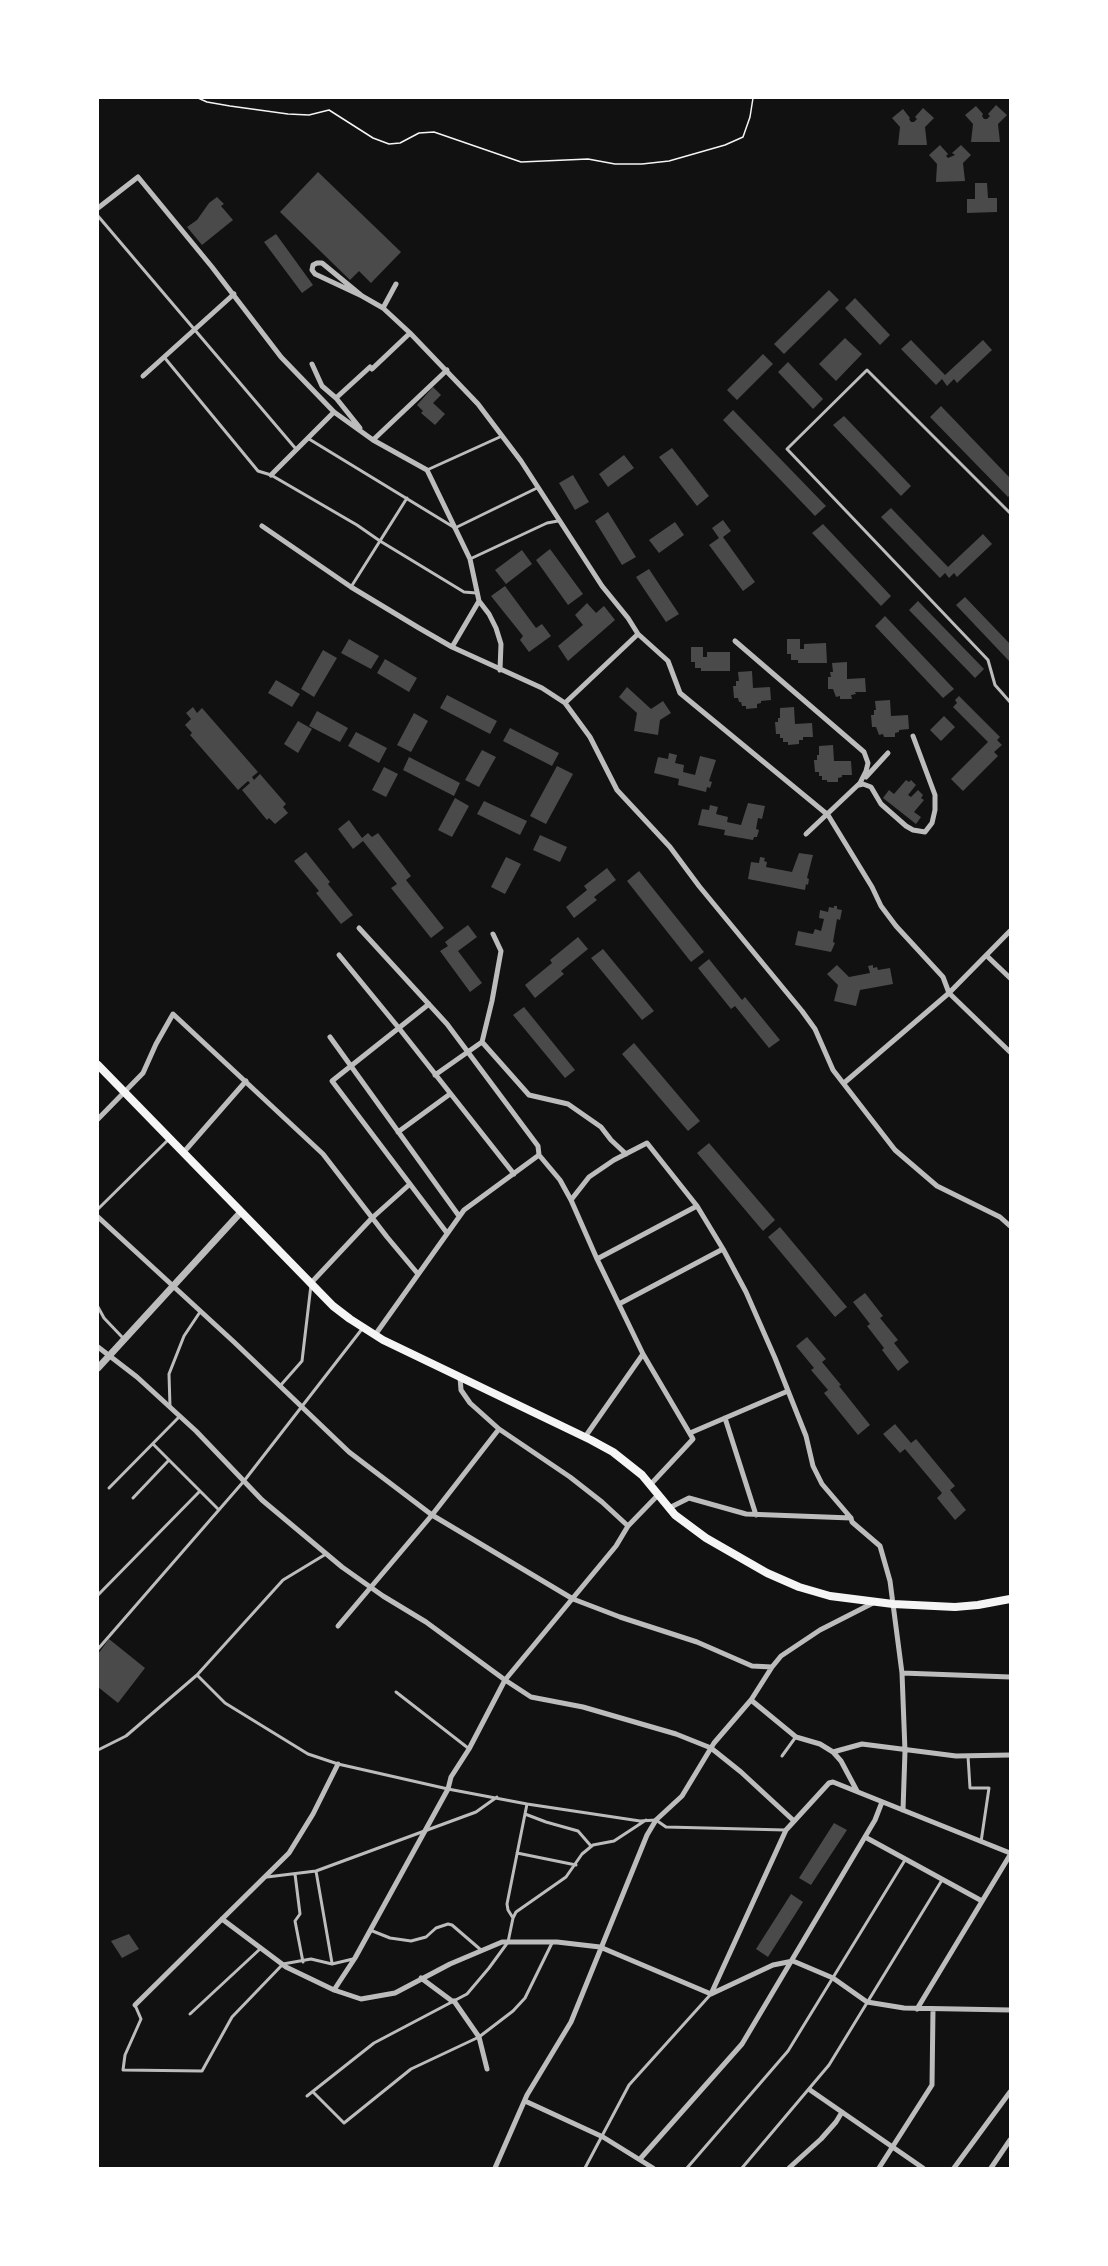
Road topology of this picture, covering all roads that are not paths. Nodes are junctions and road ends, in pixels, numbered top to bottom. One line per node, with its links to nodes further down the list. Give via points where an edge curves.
1 (98, 208): 4 (street, via 138,177)
2 (98, 216): 7 (lane)
3 (396, 284): 6 (street)
4 (234, 294): 7 (street); 14 (street, via 281,357)
5 (362, 296): 5 (street, via 322,263 313,265 315,274); 6 (street)
6 (383, 309): 8 (street)
7 (195, 330): 9 (street); 19 (lane)
8 (410, 333): 11 (street); 13 (street)
9 (164, 357): 12 (street); 21 (lane, via 258,471)
10 (312, 364): 13 (street, via 322,386)
11 (447, 370): 16 (street); 18 (street)
12 (143, 376)
13 (336, 398): 15 (street)
14 (334, 412): 15 (street); 17 (street)
15 (365, 434): 18 (street)
16 (502, 435): 20 (lane); 22 (street)
17 (309, 439): 19 (street); 23 (lane)
18 (373, 440): 20 (street)
19 (296, 449): 21 (street)
20 (427, 470): 27 (street)
21 (271, 475): 28 (lane)
22 (537, 488): 25 (street); 27 (lane)
23 (407, 498): 27 (lane); 28 (lane)
24 (1011, 513): 37 (lane, via 867,370 787,449 988,660 995,685)
25 (558, 521): 29 (lane); 33 (street)
26 (262, 526): 30 (street)
27 (454, 528): 29 (street)
28 (380, 541): 30 (lane); 31 (lane, via 464,592)
29 (470, 559): 31 (street)
30 (351, 587): 35 (street)
31 (476, 593): 32 (street)
32 (478, 601): 35 (street); 36 (street, via 489,614 501,644)
33 (638, 634): 38 (street); 42 (street, via 669,661 680,693)
34 (735, 641): 41 (street, via 864,752 868,763)
35 (452, 647): 36 (street)
36 (500, 670): 38 (street)
37 (1011, 702)
38 (565, 703): 61 (street, via 590,737 617,790 670,847 809,1020 833,1070)
39 (912, 736): 41 (street, via 935,795 932,823 925,832 913,831 880,804 871,787)
40 (888, 753): 41 (street)
41 (859, 785): 42 (street)
42 (828, 815): 43 (street); 50 (street, via 881,906 943,977)
43 (806, 834)
44 (359, 928): 51 (street)
45 (1011, 931): 48 (street)
46 (493, 934): 54 (street, via 501,951)
47 (339, 955): 52 (street)
48 (987, 956): 49 (street); 50 (street)
49 (1011, 978)
50 (949, 993): 56 (street); 61 (street)
51 (429, 1004): 52 (street); 55 (street)
52 (398, 1027): 58 (street); 59 (street)
53 (330, 1037): 58 (street)
54 (482, 1042): 55 (street); 68 (street, via 529,1095 568,1104 601,1127)
55 (467, 1051): 59 (street); 69 (street, via 538,1146)
56 (1011, 1053)
57 (98, 1065): 62 (main road)
58 (351, 1067): 65 (street); 71 (street, via 332,1081)
59 (435, 1075): 63 (street)
60 (246, 1081): 62 (street, via 173,1014 143,1073); 67 (street); 78 (street, via 323,1155)
61 (844, 1083): 79 (street, via 895,1150 937,1186)
62 (124, 1092): 64 (street); 66 (main road)
63 (450, 1094): 65 (street); 70 (street)
64 (98, 1119)
65 (398, 1132): 76 (street)
66 (169, 1138): 67 (main road); 74 (lane)
67 (183, 1153): 75 (main road)
68 (626, 1154): 72 (street, via 589,1177); 73 (street, via 647,1143)
69 (539, 1155): 70 (street); 72 (street)
70 (514, 1174): 76 (street)
71 (410, 1184): 78 (street); 80 (street)
72 (571, 1200): 82 (street)
73 (697, 1206): 81 (street); 82 (street)
74 (98, 1209)
75 (242, 1212): 84 (main road); 85 (street)
76 (459, 1216): 80 (street)
77 (98, 1217): 85 (street)
78 (372, 1218): 83 (street); 84 (street)
79 (1011, 1226)
80 (447, 1233): 83 (street)
81 (723, 1249): 86 (street); 98 (street, via 746,1292)
82 (597, 1259): 86 (street)
83 (418, 1274): 90 (street)
84 (311, 1283): 89 (main road); 97 (lane, via 302,1361)
85 (172, 1287): 88 (street); 91 (street)
86 (619, 1304): 93 (street)
87 (98, 1307): 91 (lane)
88 (201, 1312): 97 (street); 99 (lane, via 184,1336 169,1374)
89 (362, 1328): 90 (main road); 100 (lane)
90 (375, 1335): 96 (main road)
91 (124, 1339): 94 (street)
92 (98, 1347): 94 (street)
93 (644, 1354): 104 (street); 105 (street)
94 (108, 1356): 95 (street); 99 (street)
95 (98, 1368)
96 (460, 1377): 103 (street, via 461,1390 470,1404); 105 (main road)
97 (280, 1386): 100 (street)
98 (788, 1391): 102 (street); 118 (street, via 813,1466 822,1484)
99 (170, 1407): 101 (street)
100 (302, 1407): 108 (lane); 116 (street, via 349,1452)
101 (180, 1416): 106 (lane); 108 (street)
102 (725, 1418): 104 (street); 117 (street)
103 (499, 1429): 116 (street); 119 (street, via 570,1477)
104 (690, 1433): 109 (street, via 693,1439)
105 (585, 1437): 109 (main road, via 624,1460)
106 (153, 1444): 107 (lane); 110 (lane)
107 (169, 1460): 111 (lane); 113 (lane)
108 (244, 1481): 115 (lane); 120 (street)
109 (651, 1484): 112 (main road)
110 (109, 1488)
111 (200, 1491): 115 (lane); 122 (lane)
112 (658, 1495): 114 (main road); 119 (street)
113 (133, 1498)
114 (669, 1508): 117 (street, via 689,1498); 125 (main road, via 695,1531 767,1573 830,1596)
115 (219, 1510): 128 (lane)
116 (432, 1515): 121 (street); 123 (street)
117 (756, 1515): 118 (street)
118 (851, 1518): 126 (street, via 880,1545)
119 (628, 1526): 123 (street)
120 (326, 1554): 121 (street); 132 (lane, via 283,1580)
121 (370, 1587): 127 (street); 134 (street)
122 (98, 1595)
123 (573, 1599): 130 (street, via 697,1642 752,1666); 134 (street)
124 (1011, 1599): 126 (main road, via 955,1607)
125 (875, 1602): 126 (main road); 130 (street, via 820,1630 781,1656)
126 (893, 1605): 131 (street)
127 (338, 1626)
128 (99, 1644): 129 (lane)
129 (98, 1649)
130 (772, 1667): 136 (street)
131 (902, 1673): 133 (street); 141 (street)
132 (197, 1675): 140 (lane, via 126,1736); 146 (lane, via 225,1703 308,1754)
133 (1011, 1677)
134 (505, 1680): 138 (street, via 531,1697 583,1707); 139 (street)
135 (396, 1692): 139 (lane)
136 (751, 1700): 137 (street); 138 (street)
137 (796, 1737): 142 (street); 145 (lane)
138 (711, 1748): 155 (street, via 682,1796); 156 (street)
139 (469, 1749): 147 (street)
140 (98, 1750)
141 (905, 1751): 142 (street, via 862,1744); 143 (street); 152 (street)
142 (833, 1752): 148 (street)
143 (968, 1755): 144 (street); 160 (lane, via 970,1788 989,1788)
144 (1011, 1755)
145 (782, 1756)
146 (338, 1764): 147 (lane); 168 (street, via 289,1853)
147 (448, 1789): 149 (lane); 158 (street)
148 (857, 1792): 150 (street); 156 (street, via 829,1783)
149 (497, 1797): 151 (lane); 158 (lane, via 476,1812)
150 (882, 1802): 152 (street); 159 (street)
151 (527, 1804): 153 (lane); 154 (lane)
152 (903, 1810): 160 (street)
153 (525, 1814): 161 (lane, via 578,1831); 162 (lane)
154 (647, 1820): 155 (lane); 161 (lane, via 614,1841)
155 (656, 1820): 157 (lane, via 666,1827); 177 (street)
156 (794, 1821): 157 (street)
157 (786, 1830): 187 (street)
158 (424, 1833): 166 (lane); 173 (street)
159 (865, 1837): 164 (street); 180 (street)
160 (981, 1842): 163 (street)
161 (591, 1846): 165 (lane)
162 (517, 1853): 165 (lane); 171 (lane, via 507,1904)
163 (1011, 1854): 170 (street)
164 (906, 1860): 169 (street); 185 (lane)
165 (576, 1865): 171 (lane)
166 (316, 1870): 167 (lane); 183 (lane)
167 (295, 1874): 168 (lane); 181 (lane, via 300,1914 295,1921)
168 (265, 1877): 172 (street)
169 (942, 1880): 170 (street); 189 (lane)
170 (982, 1901): 191 (street)
171 (513, 1918): 174 (lane)
172 (222, 1919): 176 (street); 190 (street)
173 (370, 1930): 178 (lane, via 411,1941 448,1924); 179 (street)
174 (508, 1942): 175 (street); 178 (street); 188 (lane, via 466,1995)
175 (553, 1942): 177 (street); 195 (lane, via 525,1998)
176 (261, 1947): 182 (street); 194 (lane)
177 (600, 1947): 187 (street); 201 (street, via 571,2022)
178 (482, 1951): 184 (street)
179 (354, 1958): 183 (lane); 186 (street)
180 (793, 1961): 185 (street); 187 (street, via 773,1965); 206 (street, via 742,2044)
181 (303, 1962): 182 (lane); 183 (lane, via 311,1959)
182 (283, 1964): 186 (street); 190 (lane, via 232,2017 202,2071 123,2070 125,2055 141,2019)
183 (332, 1964)
184 (421, 1978): 186 (street, via 388,1996 361,1999); 188 (street)
185 (833, 1978): 189 (street); 210 (lane, via 777,2066)
186 (334, 1990)
187 (711, 1995): 203 (lane, via 629,2085)
188 (453, 2001): 195 (street); 198 (lane, via 374,2043)
189 (869, 2002): 191 (street); 197 (lane)
190 (135, 2005)
191 (917, 2009): 192 (street)
192 (933, 2009): 193 (street); 205 (street, via 932,2085)
193 (1011, 2010)
194 (190, 2014)
195 (479, 2037): 196 (street); 198 (lane, via 411,2069 344,2123)
196 (487, 2069)
197 (810, 2090): 202 (street); 211 (lane)
198 (313, 2092): 200 (lane)
199 (1011, 2092): 215 (street)
200 (307, 2096)
201 (525, 2101): 203 (street); 207 (street)
202 (842, 2112): 205 (street); 212 (street, via 821,2139)
203 (603, 2137): 206 (street); 208 (lane)
204 (1011, 2140): 216 (street)
205 (893, 2148): 213 (street); 214 (street)
206 (640, 2159): 209 (street)
207 (495, 2169)
208 (585, 2169)
209 (653, 2169)
210 (687, 2169)
211 (742, 2169)
212 (789, 2169)
213 (879, 2169)
214 (923, 2169)
215 (954, 2169)
216 (991, 2169)

